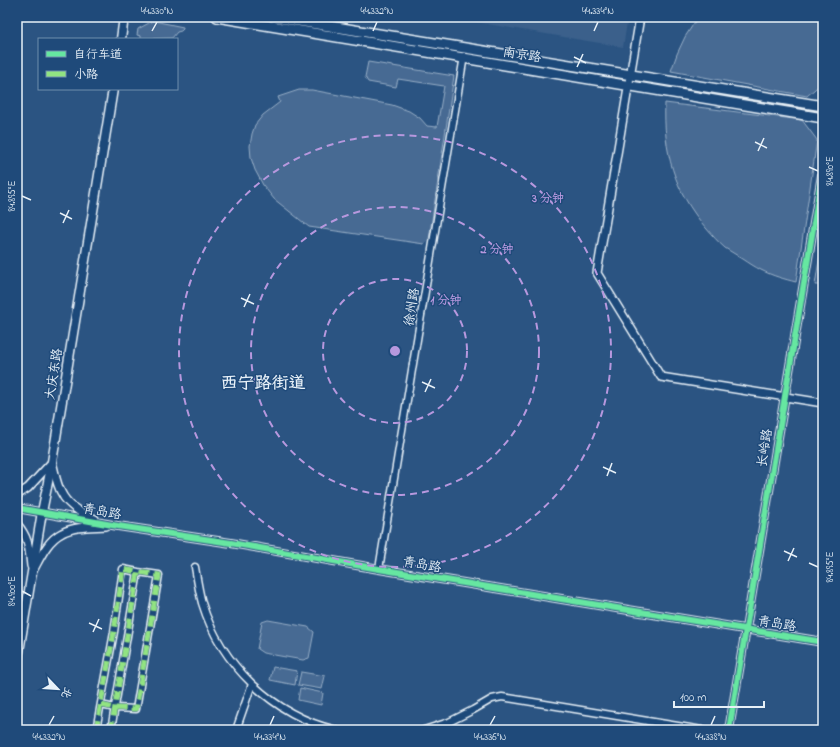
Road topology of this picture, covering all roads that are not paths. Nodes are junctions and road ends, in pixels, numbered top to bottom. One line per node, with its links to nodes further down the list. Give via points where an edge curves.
1 (124, 17): 5 (main road)
2 (217, 17): 7 (main road, 南京路)
3 (274, 17): 6 (main road, 南京路)
4 (640, 17): 8 (street)
5 (121, 38)
6 (466, 48): 7 (street, 徐州路); 8 (main road, 南京路)
7 (464, 58): 9 (main road, 南京路); 23 (street, 徐州路)
8 (630, 75): 9 (street); 11 (main road, 南京路)
9 (628, 85): 12 (main road, 南京路); 14 (street, via 597,273 661,377)
10 (112, 90): 16 (main road, 大庆东路)
11 (823, 106)
12 (823, 118)
13 (823, 169): 14 (street, 长岭路)
14 (784, 397): 15 (street); 26 (street, 长岭路)
15 (823, 403)
16 (52, 462): 17 (street); 19 (main road, 大庆东路); 21 (street, via 61,493 68,503 93,518)
17 (17, 496)
18 (17, 508): 19 (street, 青岛路)
19 (42, 512): 21 (street, 青岛路); 24 (main road, 大庆东路)
20 (17, 524): 24 (street, via 29,544)
21 (118, 526): 23 (street, 青岛路); 24 (street, via 74,529 62,533 43,552)
22 (195, 567): 31 (street, via 202,603 213,630 227,655)
23 (379, 569): 26 (street, 青岛路)
24 (32, 572): 30 (main road, 大庆东路)
25 (138, 572): 27 (street, via 123,569); 28 (street); 33 (street, via 159,575 136,709)
26 (746, 630): 29 (street, 青岛路); 40 (street, 长岭路)
27 (114, 632): 28 (street); 32 (street)
28 (128, 634): 33 (street)
29 (823, 642)
30 (17, 663)
31 (252, 684): 36 (street); 37 (street, via 264,696 288,712)
32 (101, 705): 33 (street); 34 (street)
33 (115, 708): 35 (street)
34 (96, 730)
35 (110, 730)
36 (236, 730)
37 (336, 730)
38 (424, 730): 39 (street, via 449,722 502,696)
39 (702, 730)
40 (730, 730)

